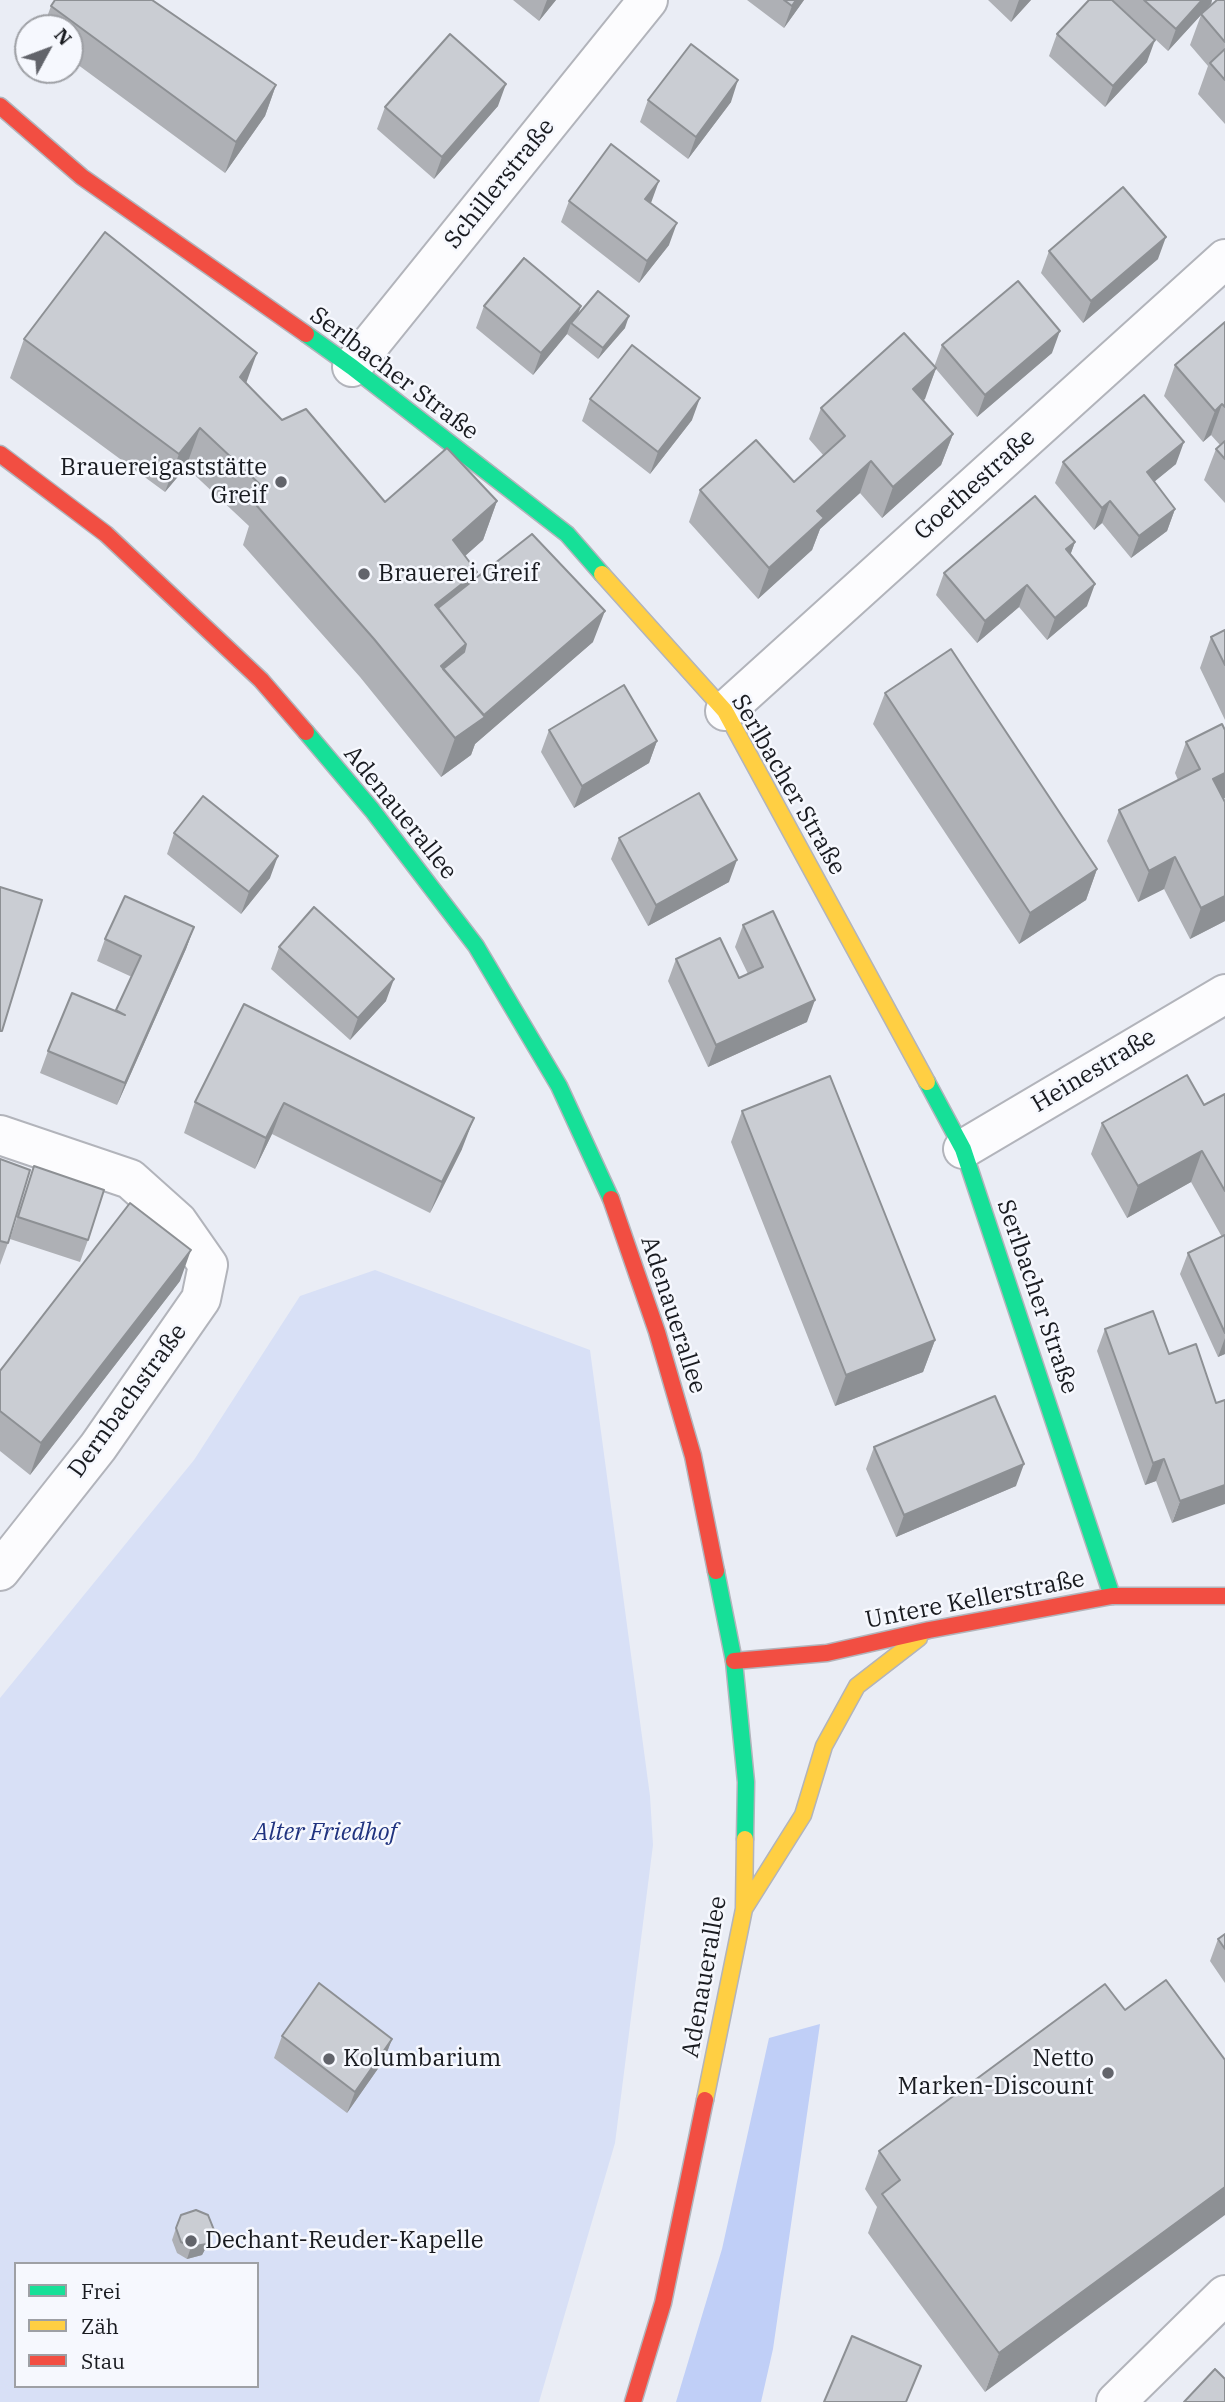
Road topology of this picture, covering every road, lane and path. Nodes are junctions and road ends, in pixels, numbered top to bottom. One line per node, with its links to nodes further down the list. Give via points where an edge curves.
1 (648, 0): 4 (street, Schillerstraße)
2 (0, 106): 4 (street, Serlbacher Straße, via 82,177)
3 (1225, 258): 6 (street, Goethestraße)
4 (352, 368): 6 (street, Serlbacher Straße, via 567,534)
5 (0, 454): 15 (street, Adenauerallee, via 106,534 261,681 372,810 475,946 559,1086 611,1199 693,1456)
6 (725, 711): 9 (street, Serlbacher Straße)
7 (1225, 994): 9 (street, Heinestraße)
8 (0, 1135): 10 (street, Dernbachstraße, via 130,1179 178,1222 208,1265 201,1299 98,1447)
9 (962, 1149): 12 (street, Serlbacher Straße)
10 (0, 1572)
11 (1225, 1595): 12 (street, Untere Kellerstraße); 13 (street)
12 (1112, 1597): 14 (street, Untere Kellerstraße)
13 (1225, 1602)
14 (929, 1630): 15 (street, Untere Kellerstraße, via 827,1653); 16 (street, via 857,1686 824,1746 803,1815)
15 (734, 1661): 16 (street, Adenauerallee, via 746,1782)
16 (744, 1909): 18 (street, Adenauerallee, via 663,2303)
17 (1225, 2295): 19 (street)
18 (633, 2402)
19 (1116, 2402)

